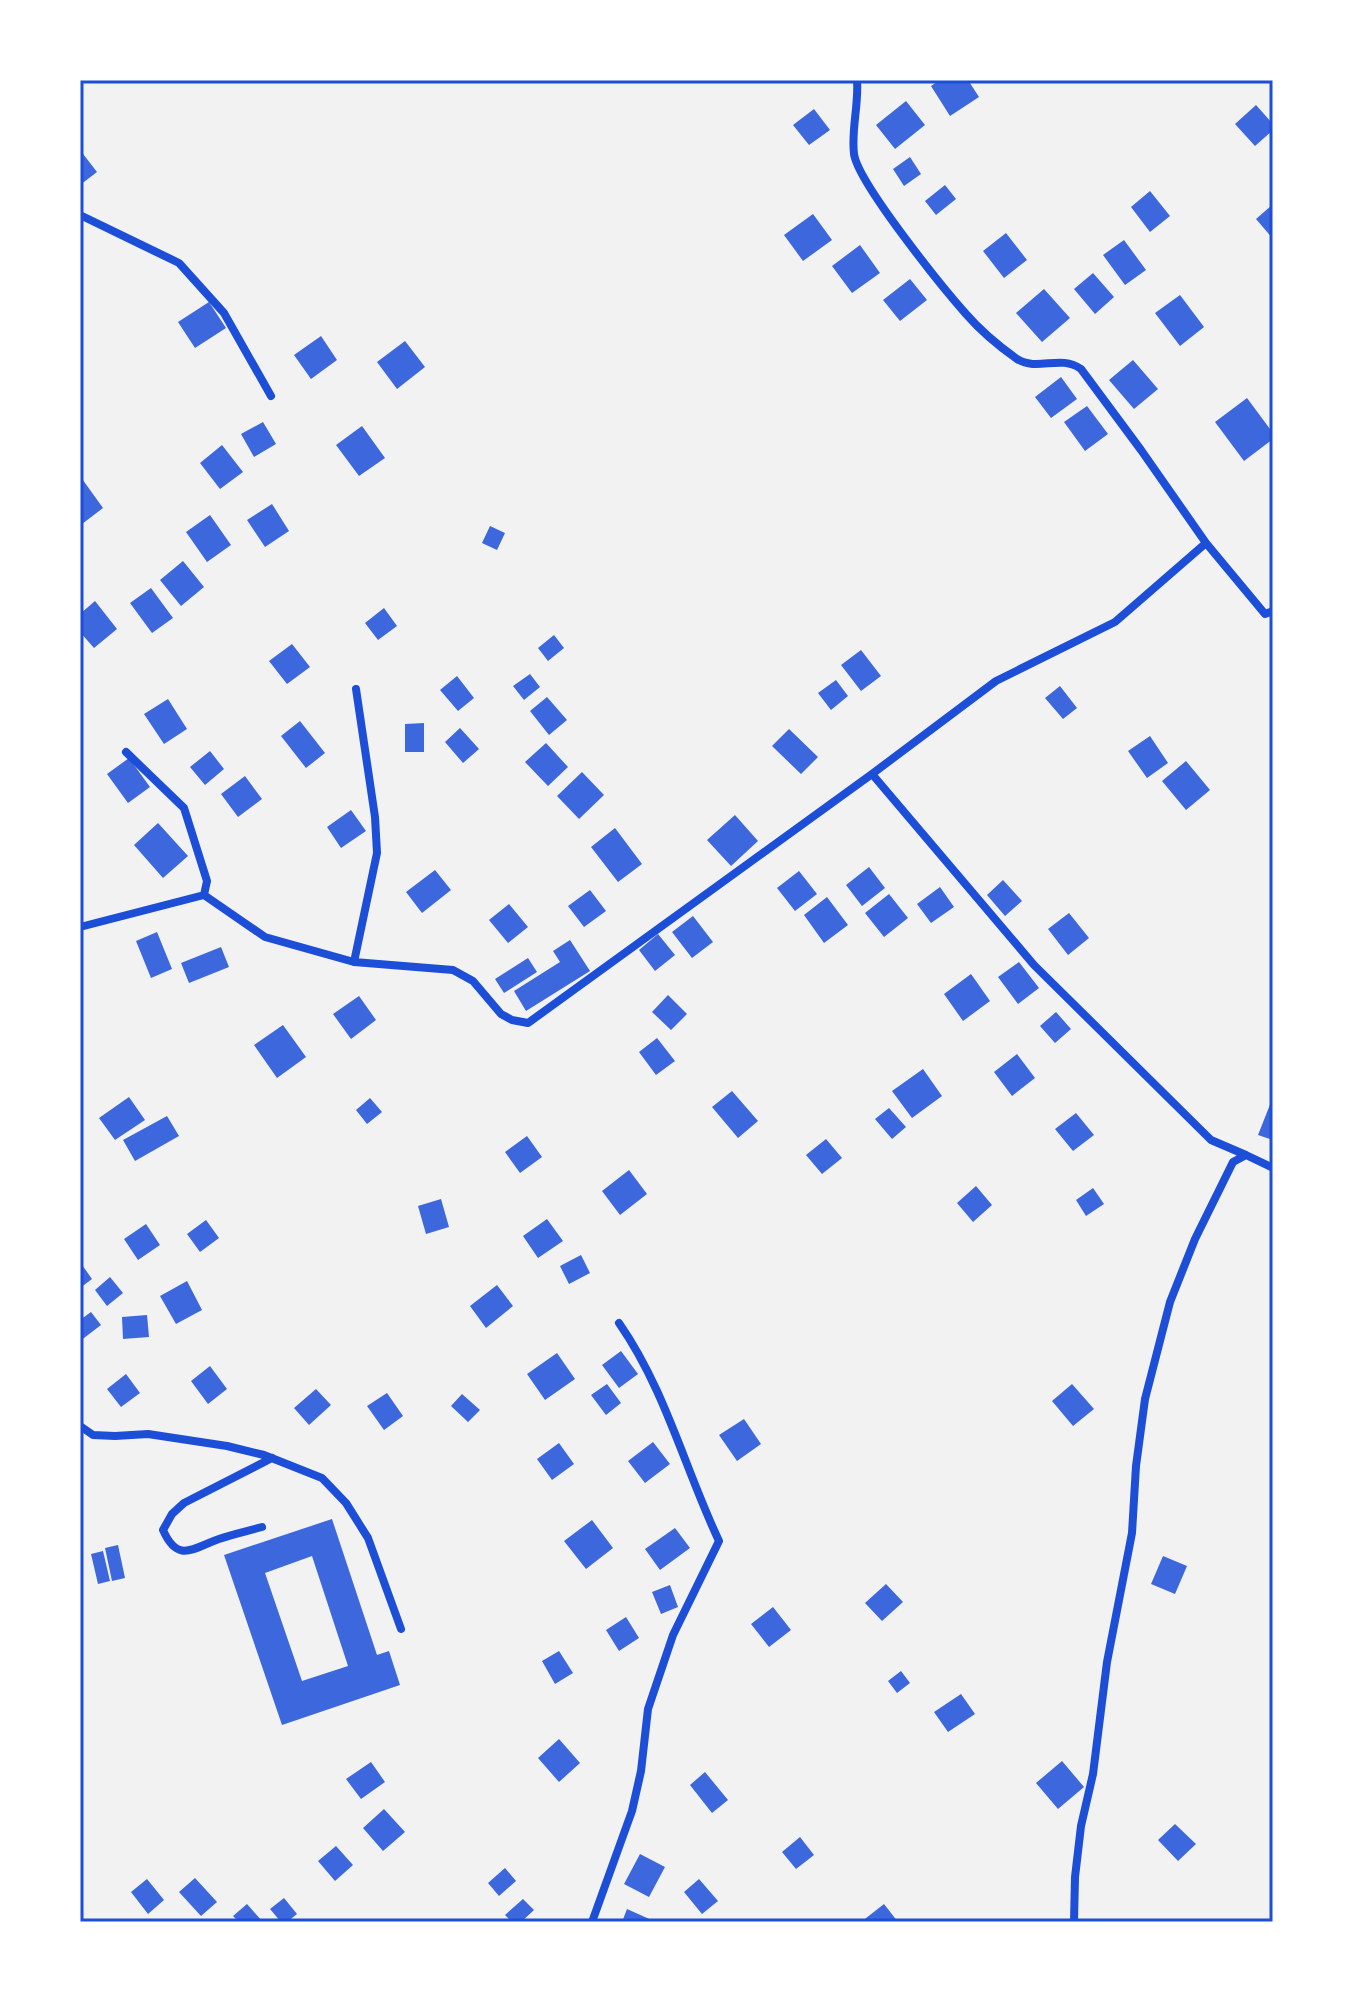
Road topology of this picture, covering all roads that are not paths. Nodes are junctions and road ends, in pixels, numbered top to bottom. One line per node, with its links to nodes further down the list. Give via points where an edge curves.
1 (857, 80): 4 (street, via 854,156 884,208 968,316 1014,357 1027,365 1064,361 1081,369)
2 (80, 215): 3 (street, via 179,263 224,313)
3 (271, 396)
4 (1206, 543): 5 (street, via 1265,614); 8 (street, via 1115,622 996,681)
5 (1273, 611)
6 (356, 689): 11 (street, via 377,853)
7 (126, 752): 9 (street, via 184,808 207,881)
8 (872, 774): 11 (street, via 528,1023 501,1014 473,981 453,970); 12 (street, via 1034,965 1211,1140)
9 (204, 895): 10 (street); 11 (street, via 265,937)
10 (80, 927)
11 (354, 962)
12 (1246, 1155): 13 (street); 20 (street, via 1233,1162 1190,1251 1170,1302 1145,1399 1132,1533 1081,1826)
13 (1273, 1168)
14 (619, 1323): 19 (street, via 680,1443 719,1541 673,1635 648,1709 632,1811)
15 (80, 1426): 16 (street, via 93,1435 148,1434)
16 (272, 1458): 17 (street, via 184,1503 163,1530 169,1544 191,1551); 18 (street, via 322,1478 346,1503 368,1538)
17 (262, 1527)
18 (401, 1629)
19 (592, 1922)
20 (1074, 1922)

